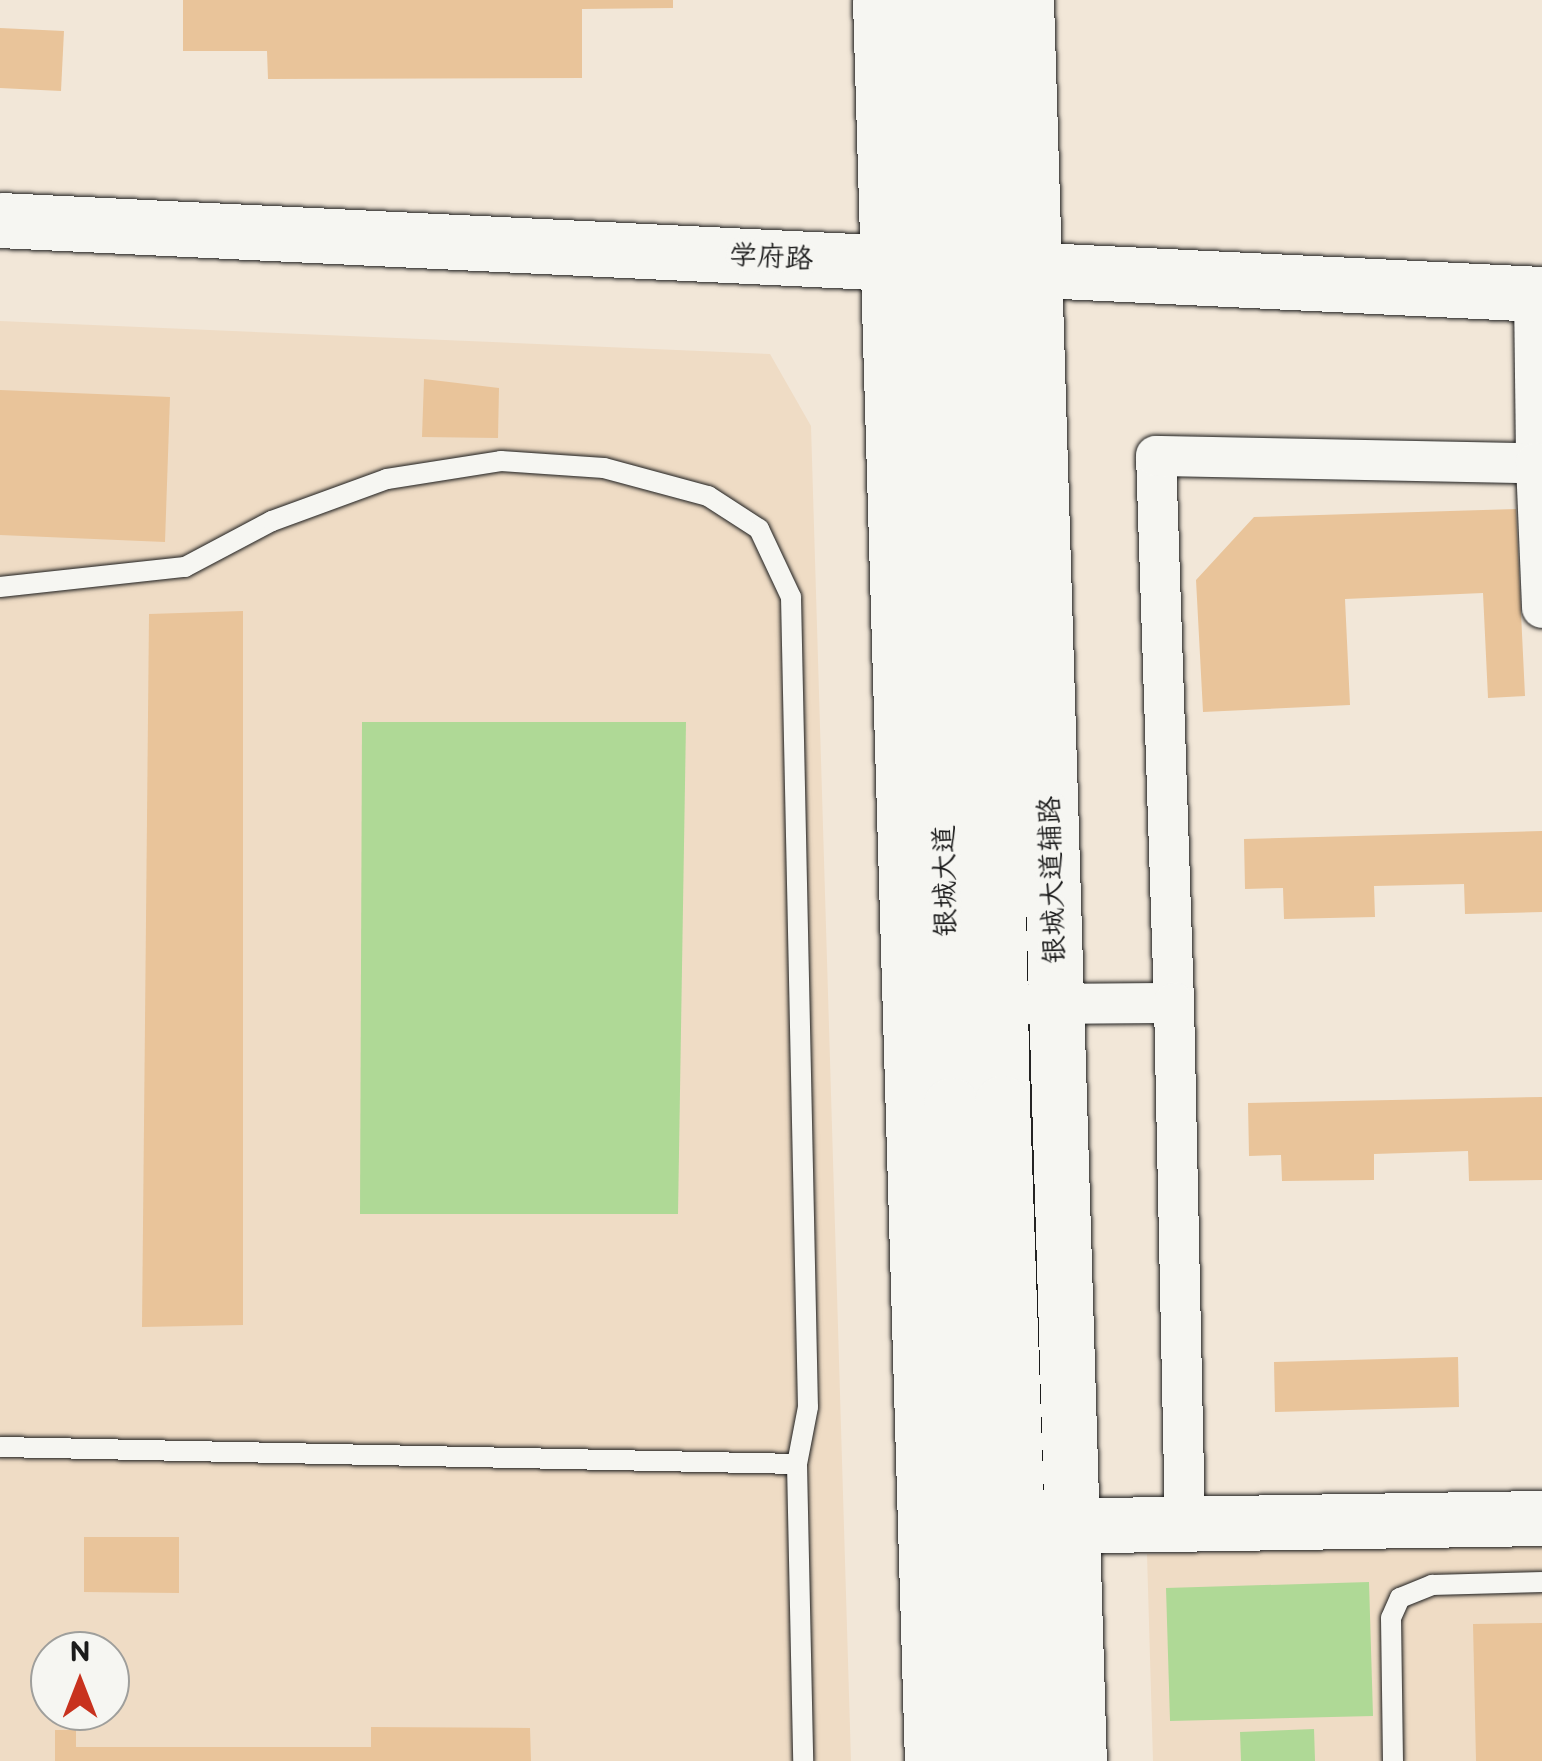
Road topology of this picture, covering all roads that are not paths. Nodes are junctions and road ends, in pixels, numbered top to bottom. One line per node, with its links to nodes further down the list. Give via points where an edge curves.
1 (880, 0): 6 (street, 银城大道辅路)
2 (928, 0): 6 (street, 银城大道)
3 (980, 0): 6 (street, 银城大道)
4 (1026, 0): 6 (street, 银城大道辅路)
5 (0, 220): 6 (street, 学府路)
6 (960, 267): 7 (street, 学府路); 12 (street, 银城大道); 13 (street, 银城大道辅路); 19 (street, 银城大道); 22 (street, 银城大道辅路)
7 (1538, 293): 8 (street)
8 (1536, 463): 10 (street); 11 (street, via 1156,456)
9 (0, 587): 15 (lane, via 185,567 272,521 386,479 500,460 604,468 708,496 759,530 791,597 808,1407)
10 (1542, 608)
11 (1174, 1002): 13 (street); 17 (street)
12 (1000, 1004): 13 (street); 19 (street, 银城大道)
13 (1057, 1004): 18 (street, 银城大道辅路)
14 (0, 1447): 15 (lane)
15 (797, 1464): 21 (lane)
16 (1542, 1518): 17 (street)
17 (1185, 1523): 18 (street)
18 (1073, 1525): 19 (street); 25 (street, 银城大道辅路)
19 (991, 1527): 23 (street, 银城大道); 24 (street, 银城大道)
20 (1542, 1582): 26 (lane, via 1432,1585 1400,1598 1390,1618)
21 (804, 1761)
22 (932, 1761)
23 (974, 1761)
24 (1025, 1761)
25 (1079, 1761)
26 (1393, 1761)

